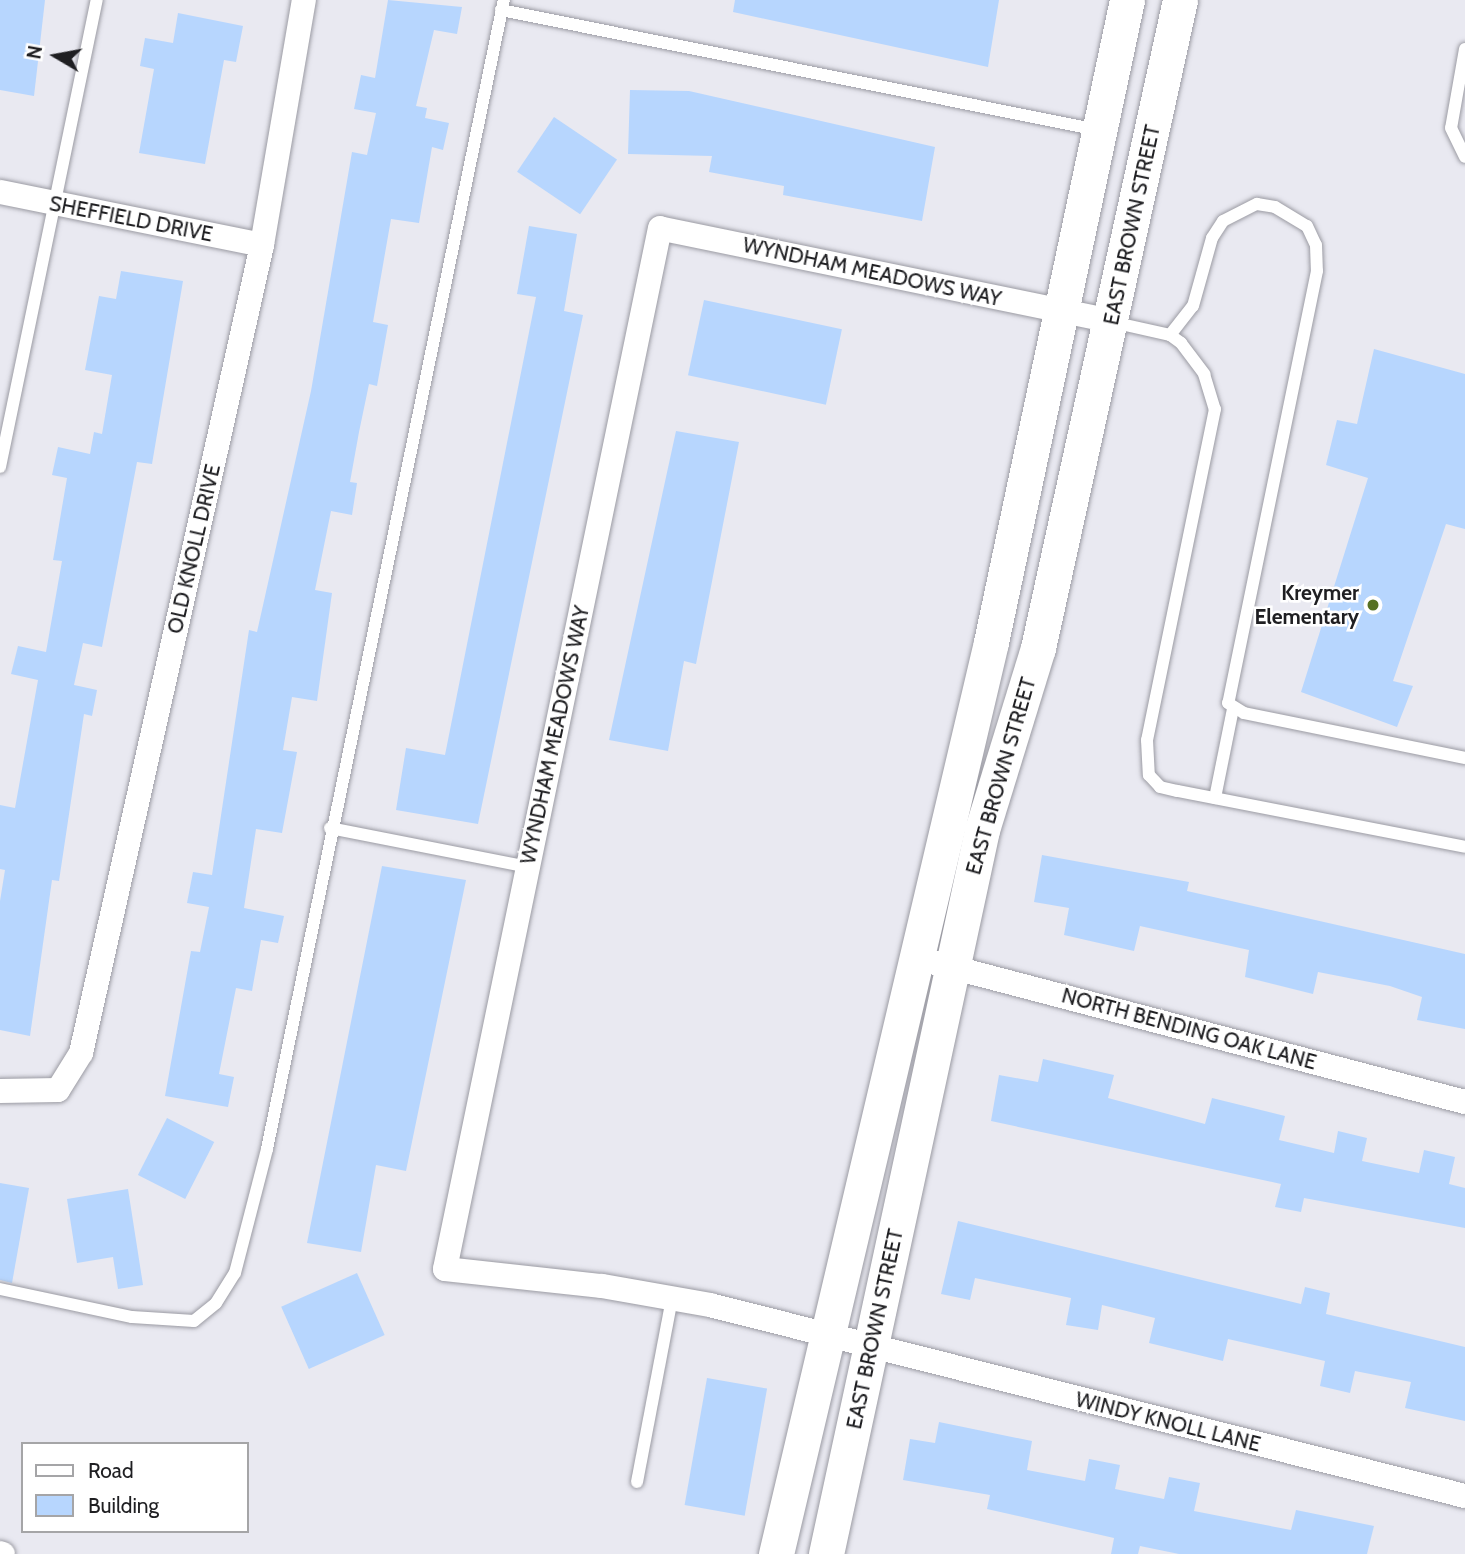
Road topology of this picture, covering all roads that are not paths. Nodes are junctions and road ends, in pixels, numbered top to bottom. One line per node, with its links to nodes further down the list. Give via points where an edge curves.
1 (97, 0): 10 (lane)
2 (304, 0): 11 (street, OLD KNOLL DRIVE)
3 (1127, 0): 7 (main road, EAST BROWN STREET)
4 (1180, 0): 13 (main road, EAST BROWN STREET)
5 (503, 5): 7 (lane); 19 (lane)
6 (1465, 48): 8 (lane, via 1451,128)
7 (1100, 130): 12 (main road, EAST BROWN STREET)
8 (1465, 157)
9 (0, 192): 10 (street, SHEFFIELD DRIVE)
10 (55, 204): 11 (street, SHEFFIELD DRIVE); 15 (lane)
11 (262, 245): 24 (street, OLD KNOLL DRIVE, via 80,1053 58,1090)
12 (1062, 311): 13 (street, WYNDHAM MEADOWS WAY); 21 (street, WYNDHAM MEADOWS WAY, via 660,228); 22 (main road, EAST BROWN STREET, via 991,642)
13 (1112, 321): 14 (lane); 23 (main road, EAST BROWN STREET, via 1038,648 982,831)
14 (1170, 335): 16 (lane, via 1193,306 1212,238 1223,221 1257,204 1275,207 1307,226 1316,245 1317,271 1227,695); 18 (lane, via 1204,374 1215,422 1144,758 1160,787)
15 (0, 467)
16 (1233, 709): 17 (lane); 18 (lane)
17 (1465, 758)
18 (1215, 798): 20 (lane)
19 (330, 828): 21 (lane); 26 (lane, via 267,1149 235,1273 216,1303 194,1321 132,1317)
20 (1465, 847)
21 (528, 867): 27 (street, WYNDHAM MEADOWS WAY, via 444,1269)
22 (913, 957): 23 (street, NORTH BENDING OAK LANE); 28 (main road, EAST BROWN STREET)
23 (953, 967): 25 (street, NORTH BENDING OAK LANE); 29 (main road, EAST BROWN STREET)
24 (0, 1091)
25 (1465, 1102)
26 (0, 1289)
27 (673, 1298): 28 (street, WYNDHAM MEADOWS WAY); 30 (lane)
28 (826, 1336): 29 (street, WYNDHAM MEADOWS WAY); 32 (main road, EAST BROWN STREET)
29 (871, 1348): 31 (street, WINDY KNOLL LANE); 33 (main road, EAST BROWN STREET)
30 (637, 1482)
31 (1465, 1496)
32 (776, 1554)
33 (827, 1554)

